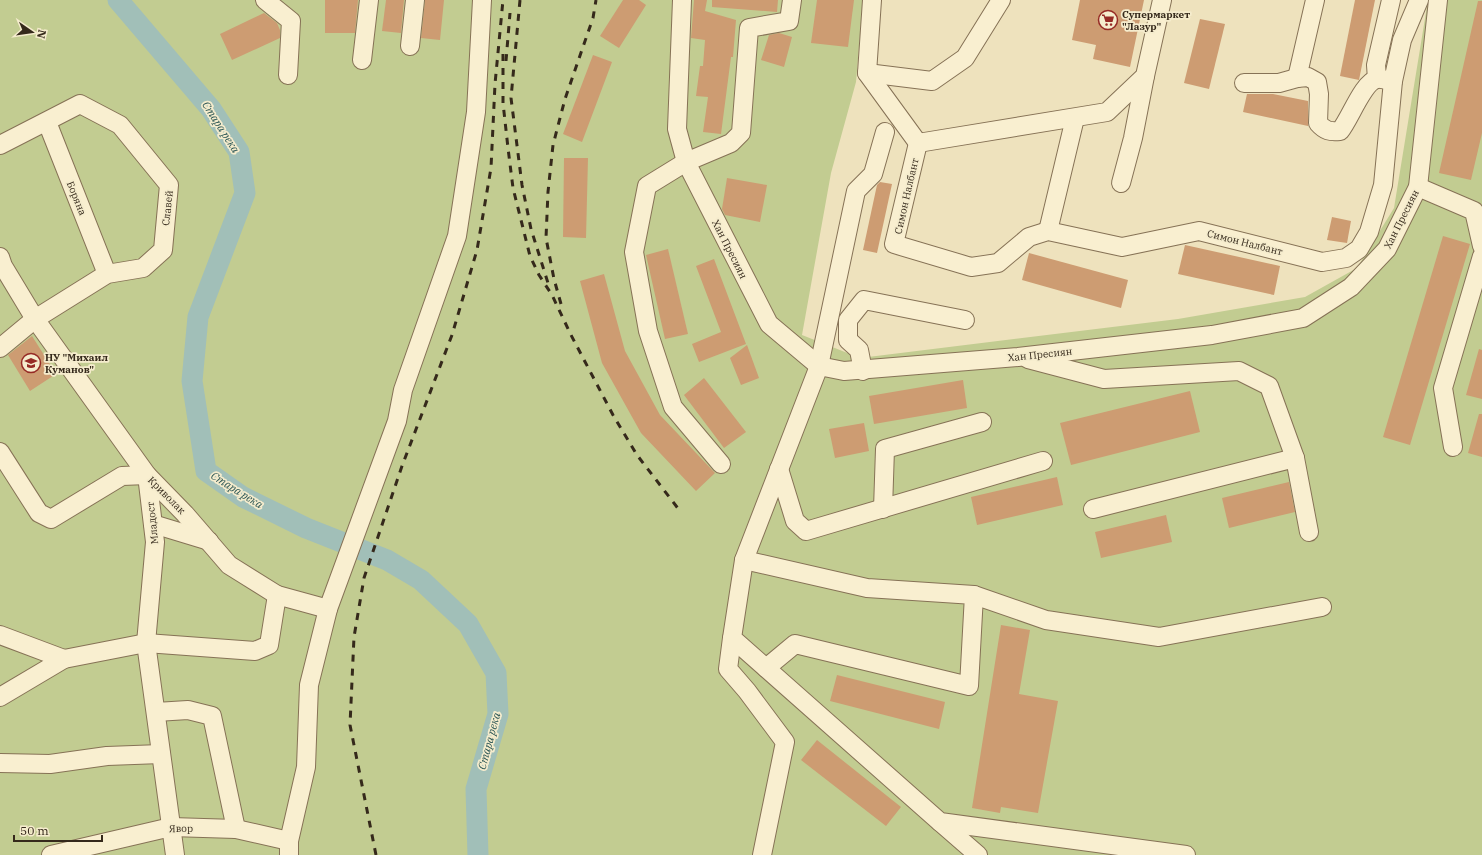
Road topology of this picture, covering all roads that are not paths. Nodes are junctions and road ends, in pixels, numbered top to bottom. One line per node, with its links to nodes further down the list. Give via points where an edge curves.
1 (265, 0): 17 (street, via 291,21)
2 (370, 0): 15 (street)
3 (415, 0): 14 (street)
4 (482, 0): 58 (street, via 476,112 457,236 403,390 397,420)
5 (682, 0): 27 (street, Хан Пресиян, via 677,129)
6 (792, 0): 27 (street, via 789,21 750,28 741,133 731,143)
7 (872, 0): 16 (street)
8 (1001, 0): 16 (street, via 965,58 932,81)
9 (1162, 0): 18 (street)
10 (1315, 0): 19 (street)
11 (1391, 0): 20 (street, via 1376,65)
12 (1419, 0): 20 (street, Симон Налбант)
13 (1438, 0): 29 (street, Хан Пресиян)
14 (410, 46)
15 (362, 60)
16 (866, 73): 25 (street)
17 (288, 75)
18 (1145, 76): 22 (street, via 1107,112); 28 (street)
19 (1297, 78): 20 (street, via 1308,77 1317,82 1318,123 1323,129 1331,132 1340,131 1367,85); 21 (street, via 1279,83)
20 (1385, 80): 30 (street, Симон Налбант, via 1383,185 1369,232 1358,249 1346,258 1322,262 1199,230 1122,247)
21 (1244, 83)
22 (1075, 118): 25 (street); 30 (street)
23 (47, 122): 26 (street, Славей); 34 (street, Боряна); 34 (street, Славей, via 80,104 120,125 169,185 163,250 143,268)
24 (885, 132): 39 (street, via 873,174 856,191)
25 (918, 143): 30 (street, Симон Налбант, via 894,244 971,267 998,263 1029,237)
26 (0, 145)
27 (686, 162): 39 (street, Хан Пресиян, via 769,324); 46 (street, via 647,186 634,252 648,331 673,407)
28 (1121, 183)
29 (1418, 187): 31 (street, via 1474,211); 38 (street, Хан Пресиян, via 1387,249 1351,288 1303,318 1212,335)
30 (1048, 231)
31 (1482, 246)
32 (1482, 256): 42 (street, via 1444,388)
33 (1, 263): 35 (street, Младост)
34 (107, 274): 35 (street, Славей)
35 (35, 319): 37 (street, Славей); 48 (street, Младост)
36 (965, 320): 40 (street, via 864,300 848,320 848,340 859,350)
37 (0, 348)
38 (1018, 356): 40 (street, Хан Пресиян); 44 (street, via 1104,379 1239,371 1269,386)
39 (819, 366): 40 (street, Хан Пресиян, via 844,372); 47 (street)
40 (863, 371)
41 (982, 422): 49 (street, via 885,449)
42 (1453, 447)
43 (0, 452): 48 (street, Криволак, via 39,513 51,519 122,476)
44 (1295, 458): 50 (street); 52 (street)
45 (1043, 461): 49 (street)
46 (721, 464)
47 (779, 469): 49 (street, via 795,520 806,531); 54 (street)
48 (147, 475): 51 (street, Младост); 53 (street, Криволак)
49 (883, 509)
50 (1093, 509)
51 (153, 524): 53 (street); 61 (street, Младост, via 155,542)
52 (1309, 532)
53 (209, 541): 55 (street, Криволак, via 229,565)
54 (744, 560): 56 (street, via 867,588); 60 (street)
55 (277, 595): 58 (street); 61 (street, via 269,645 255,651)
56 (974, 595): 57 (street, via 1046,620 1159,637); 63 (street, via 969,686 795,644)
57 (1322, 607)
58 (328, 609): 71 (street, via 309,685 306,767)
59 (0, 635): 62 (street)
60 (732, 638): 63 (street); 74 (street, via 728,669 785,742)
61 (146, 643): 62 (street); 65 (street, Младост)
62 (64, 659): 64 (street)
63 (766, 668): 68 (street)
64 (0, 697)
65 (156, 712): 66 (street, Младост); 70 (street, via 188,710 212,716)
66 (161, 754): 67 (street, via 107,756 50,764); 69 (street, Младост)
67 (0, 763)
68 (940, 822): 75 (street); 76 (street)
69 (171, 827): 70 (street, Явор); 72 (street, Явор); 73 (street, Младост)
70 (236, 829): 71 (street, Явор)
71 (289, 848)
72 (51, 855)
73 (175, 855)
74 (762, 855)
75 (978, 855)
76 (1186, 855)

